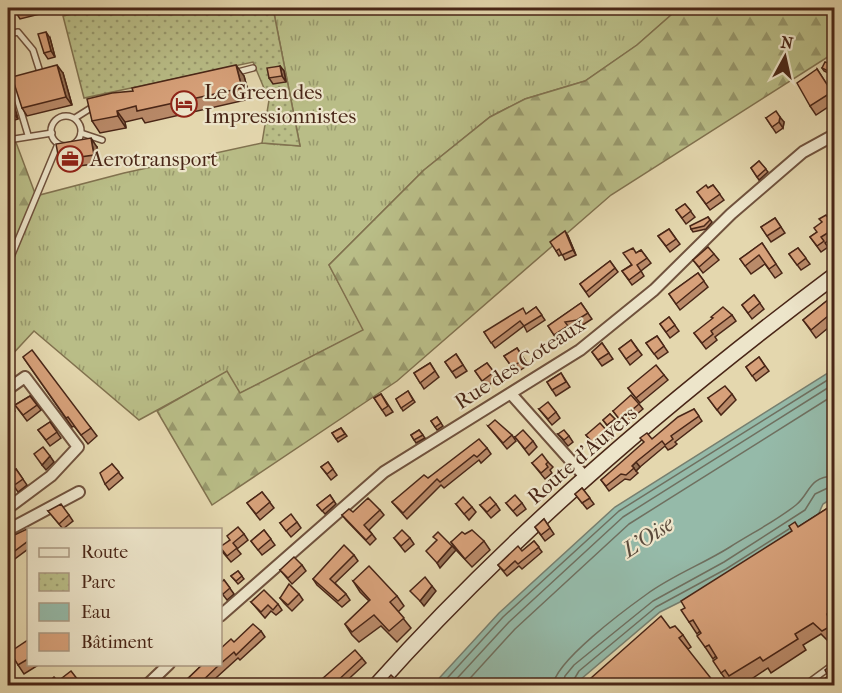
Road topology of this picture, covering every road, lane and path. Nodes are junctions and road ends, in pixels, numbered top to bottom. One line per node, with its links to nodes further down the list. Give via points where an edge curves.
1 (8, 34): 3 (lane, via 18,32 26,39)
2 (253, 68): 4 (lane)
3 (40, 72)
4 (231, 74)
5 (13, 85): 10 (lane)
6 (104, 103): 7 (lane)
7 (75, 118): 8 (lane, via 58,118); 9 (lane)
8 (52, 133): 10 (lane); 14 (lane)
9 (81, 133): 12 (lane); 14 (lane, via 72,144)
10 (28, 135): 13 (lane)
11 (834, 135): 18 (street, Rue des Coteaux, via 803,152 769,181 627,313)
12 (102, 140)
13 (8, 141)
14 (58, 144): 15 (lane)
15 (8, 264)
16 (834, 276): 19 (main road, Route d'Auvers, via 734,353)
17 (8, 389): 21 (street, via 25,377 78,447 51,476)
18 (512, 395): 19 (street); 23 (street, Rue des Coteaux, via 384,472)
19 (586, 479): 29 (main road, Route d'Auvers, via 490,564)
20 (79, 492): 22 (street)
21 (9, 505)
22 (8, 530)
23 (222, 614)
24 (834, 663): 30 (lane)
25 (167, 666): 28 (street)
26 (93, 685): 27 (street)
27 (97, 686)
28 (146, 686)
29 (376, 686)
30 (804, 686)

